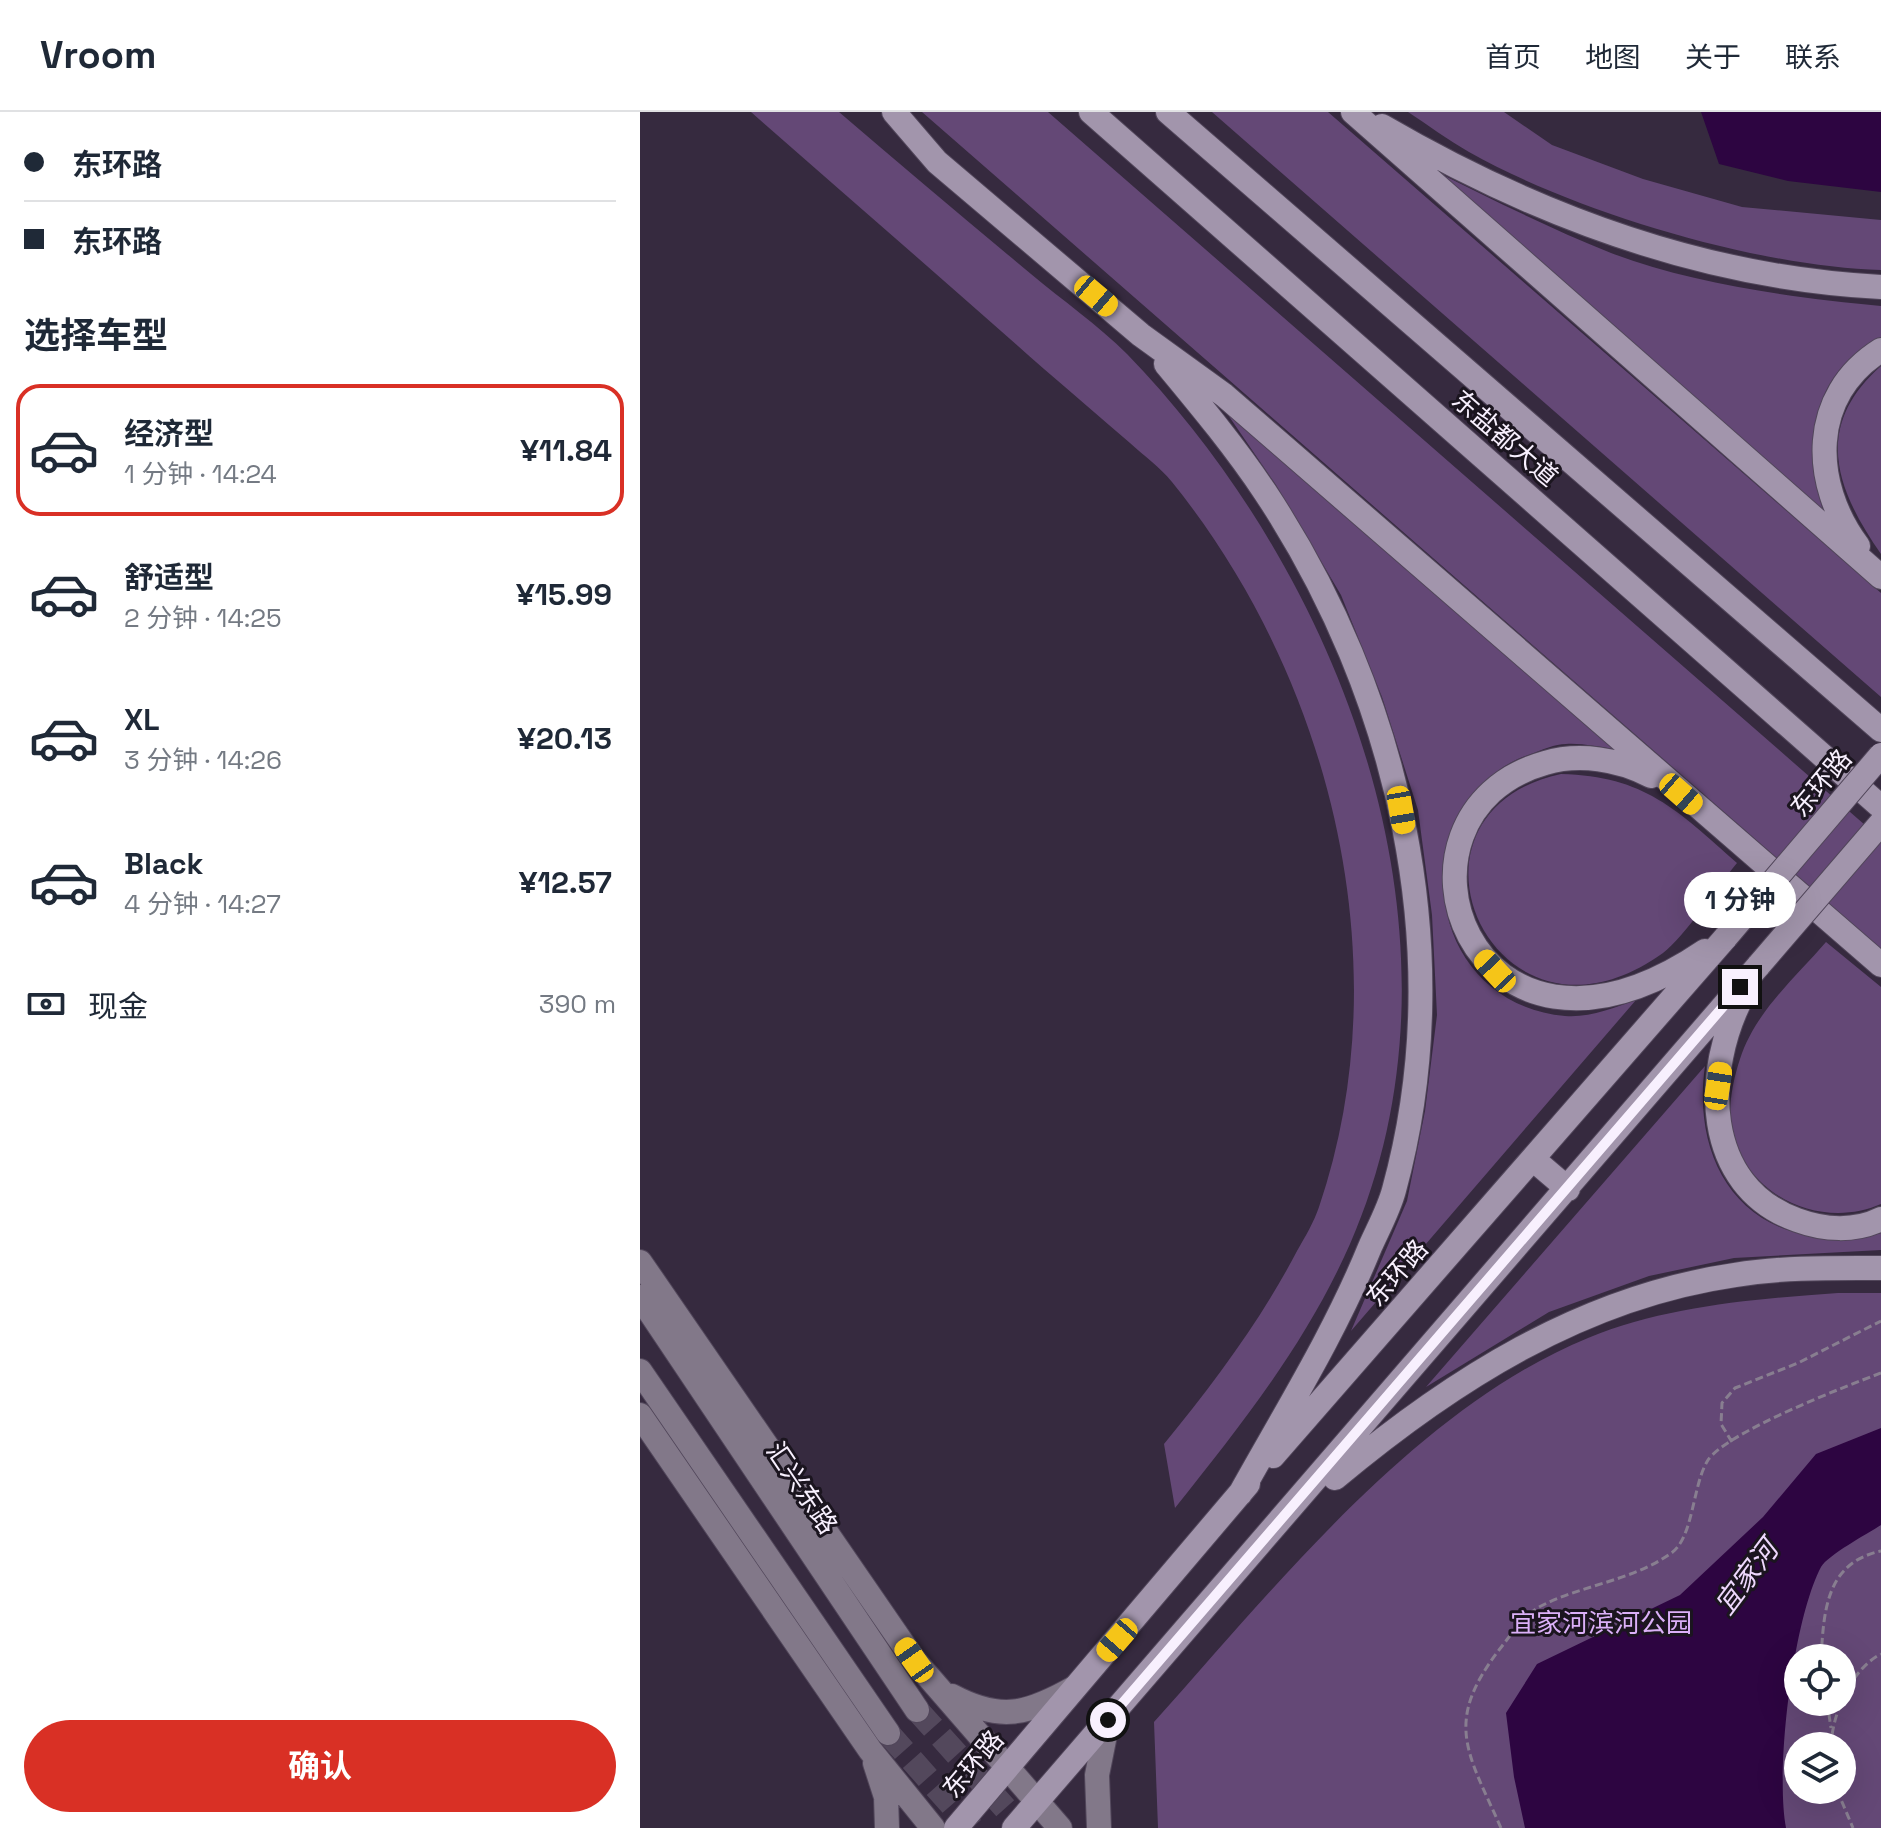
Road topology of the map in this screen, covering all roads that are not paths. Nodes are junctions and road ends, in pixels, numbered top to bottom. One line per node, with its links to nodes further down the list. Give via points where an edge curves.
1 (872, 112): 6 (highway)
2 (894, 112): 6 (highway)
3 (1091, 112): 14 (highway, 东盐都大道)
4 (1168, 112): 11 (highway, 东盐都大道)
5 (1356, 112): 7 (highway, via 1491,185 1615,236 1813,283); 10 (highway)
6 (937, 162): 8 (highway)
7 (1881, 287)
8 (1141, 335): 13 (highway, via 1224,395); 27 (highway, via 1265,492 1327,601 1370,703 1401,810 1418,913 1422,1012 1412,1109 1393,1193 1350,1293)
9 (1881, 350): 10 (highway, via 1846,377 1831,408 1823,447 1829,490 1844,528)
10 (1880, 575)
11 (1881, 730)
12 (1881, 755): 16 (highway, 东环路, bridge)
13 (1681, 794): 16 (highway, via 1639,770 1604,759 1561,758 1526,768 1498,785 1459,847 1454,877 1458,918 1495,971 1519,987 1567,1001 1656,979); 18 (highway)
14 (1881, 807)
15 (1881, 823): 17 (highway, bridge)
16 (1726, 937): 19 (highway, 东环路)
17 (1759, 965): 20 (highway); 21 (highway, via 1726,1038 1718,1086 1716,1122 1728,1159 1748,1190 1775,1212 1828,1229)
18 (1881, 965)
19 (1534, 1160): 20 (highway); 27 (highway, 东环路)
20 (1568, 1189): 28 (highway)
21 (1881, 1219)
22 (640, 1262): 30 (main road, via 914,1660)
23 (1881, 1268): 28 (highway, via 1735,1275 1656,1291 1556,1328 1399,1425)
24 (640, 1297): 31 (main road, 汇兴东路)
25 (640, 1371): 33 (main road)
26 (640, 1415): 33 (main road)
27 (1240, 1494): 29 (highway, 东环路)
28 (1280, 1523): 32 (highway)
29 (1076, 1687): 30 (main road, via 1038,1709 1004,1714 973,1707); 34 (highway, 东环路)
30 (940, 1689): 34 (main road)
31 (917, 1710)
32 (1108, 1720): 35 (highway); 41 (main road, via 1097,1775)
33 (879, 1742): 36 (main road); 37 (main road)
34 (1008, 1766): 35 (main road); 38 (highway, 东环路)
35 (1037, 1801): 39 (highway); 40 (main road)
36 (887, 1828)
37 (933, 1828)
38 (956, 1828)
39 (1014, 1828)
40 (1060, 1828)
41 (1099, 1828)

